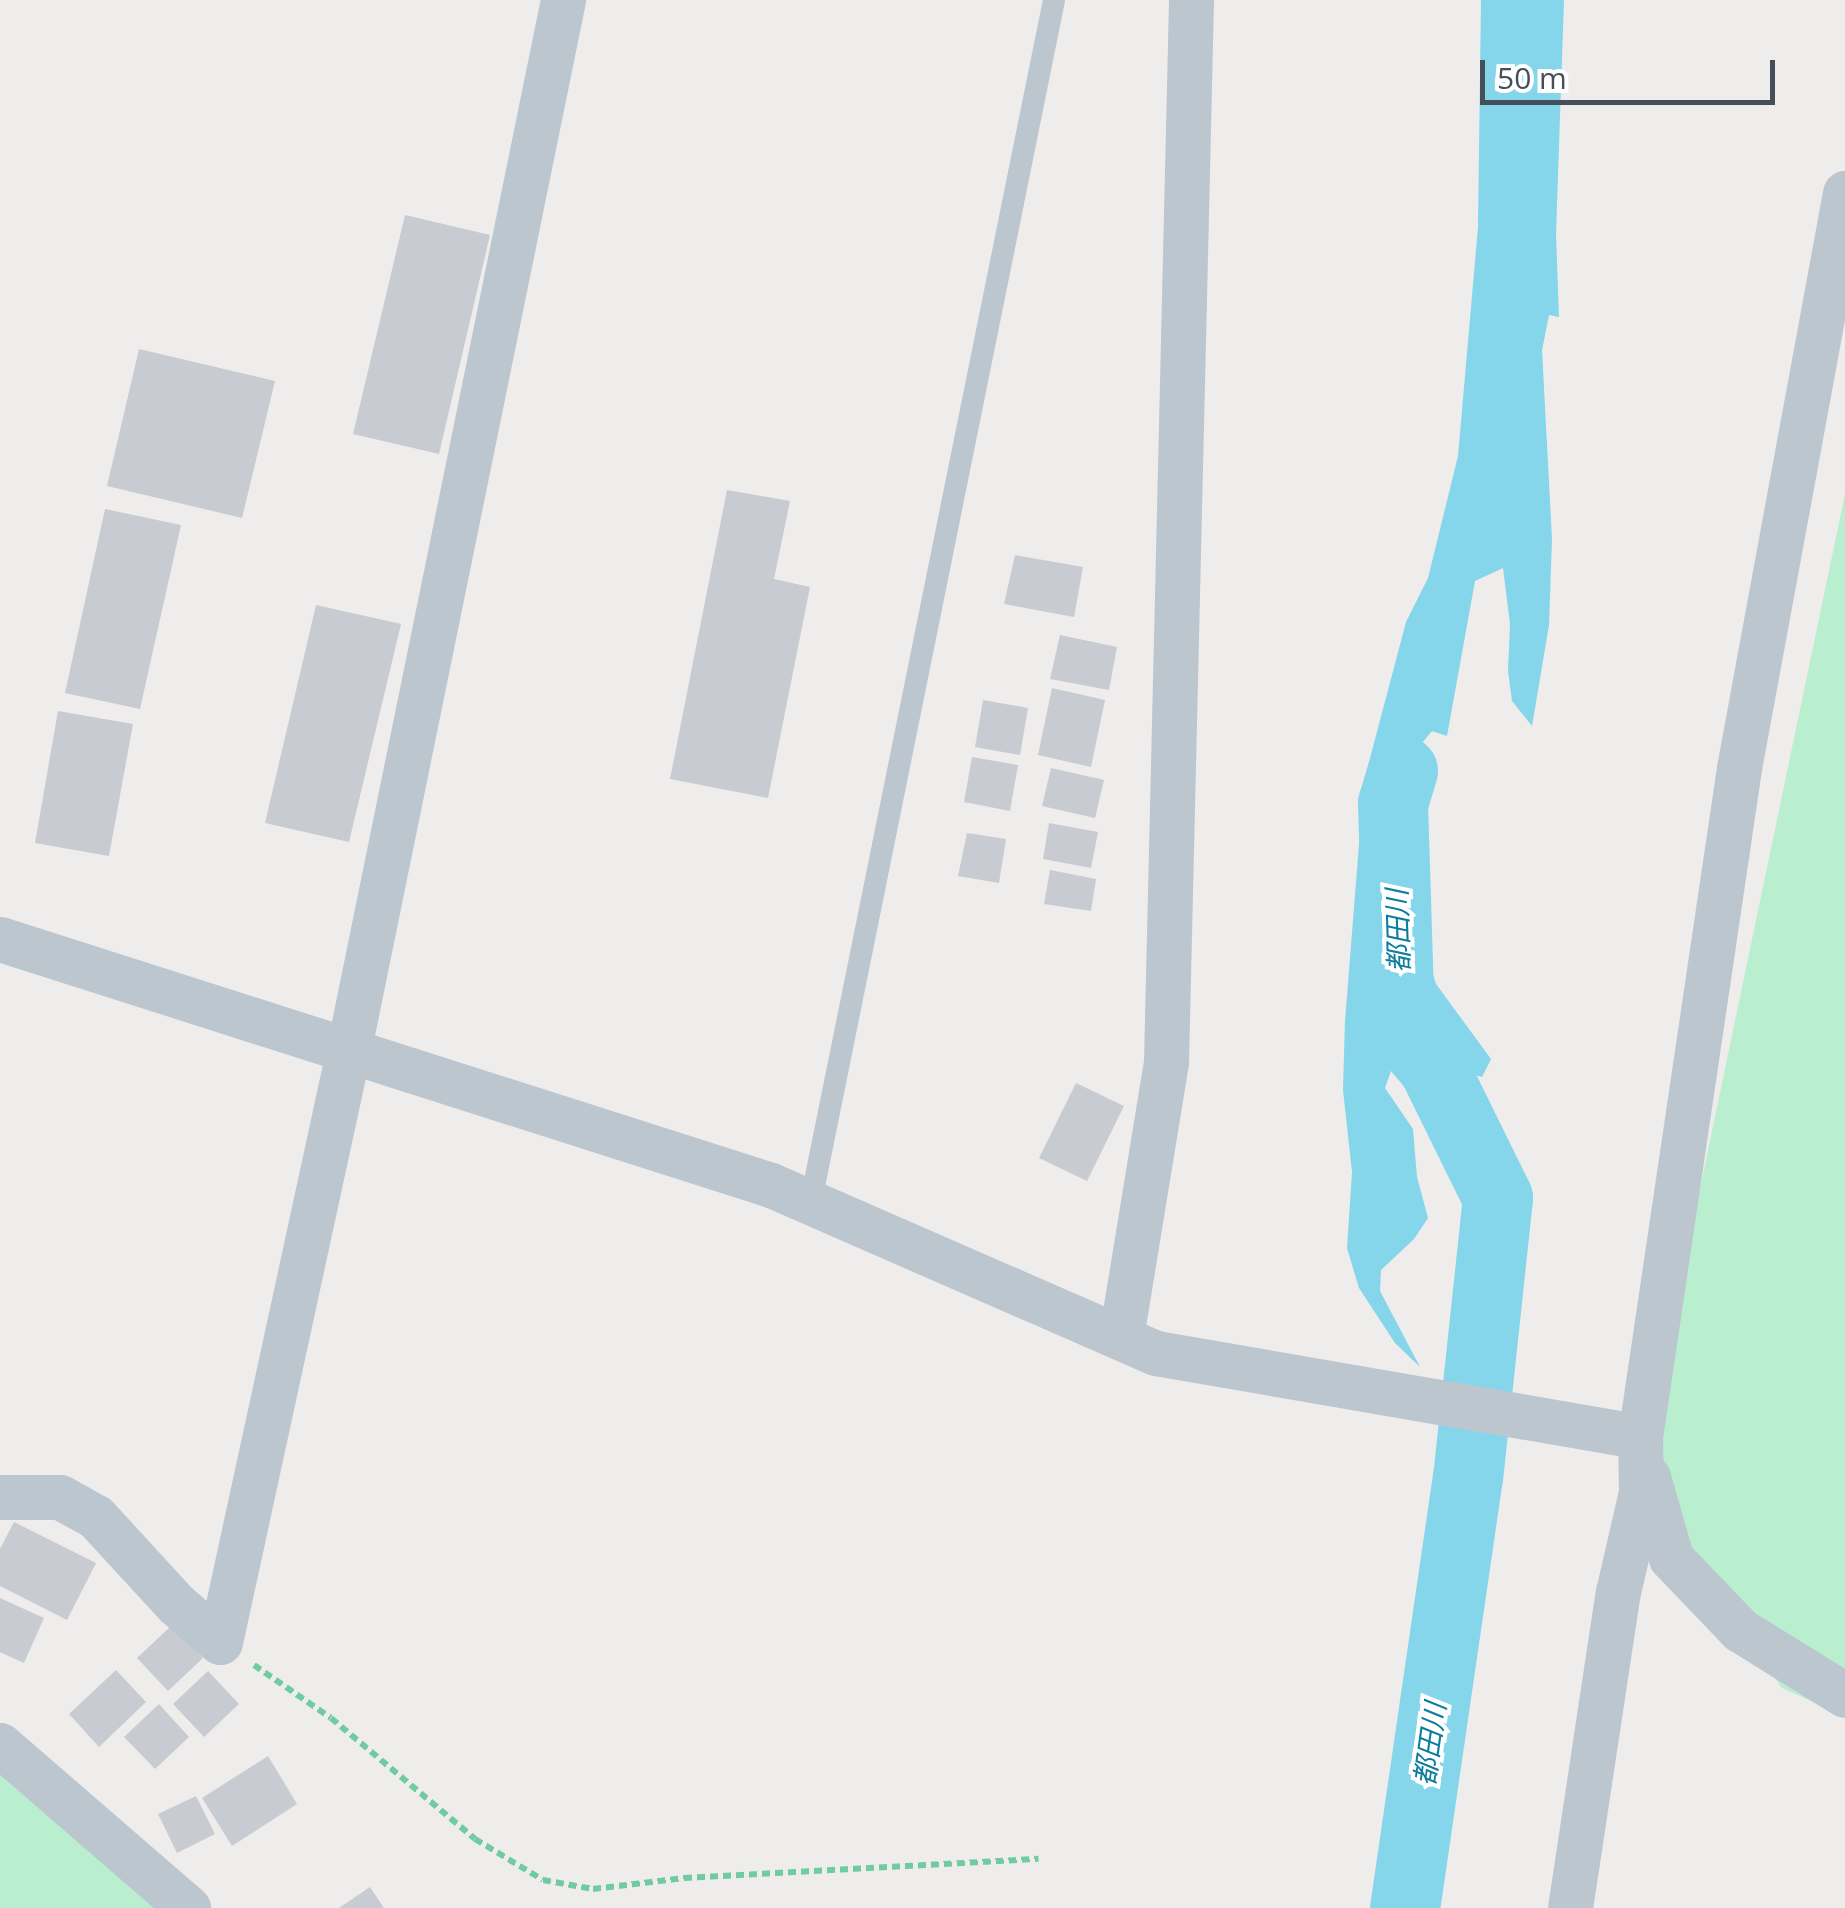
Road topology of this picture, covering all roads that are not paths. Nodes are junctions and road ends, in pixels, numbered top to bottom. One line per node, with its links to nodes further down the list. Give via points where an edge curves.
1 (563, 0): 6 (street)
2 (1054, 0): 7 (lane)
3 (1191, 0): 8 (street, via 1166,1062)
4 (1845, 193): 9 (street, via 1739,768)
5 (0, 939): 6 (street)
6 (349, 1048): 7 (street); 10 (street, via 220,1642 96,1517 60,1497)
7 (811, 1200): 8 (street)
8 (1138, 1345): 9 (street)
9 (1640, 1438): 11 (street, via 1671,1558 1740,1630); 14 (street, via 1642,1492 1618,1592)
10 (0, 1497)
11 (1845, 1695)
12 (0, 1746): 13 (street)
13 (188, 1908)
14 (1570, 1908)

